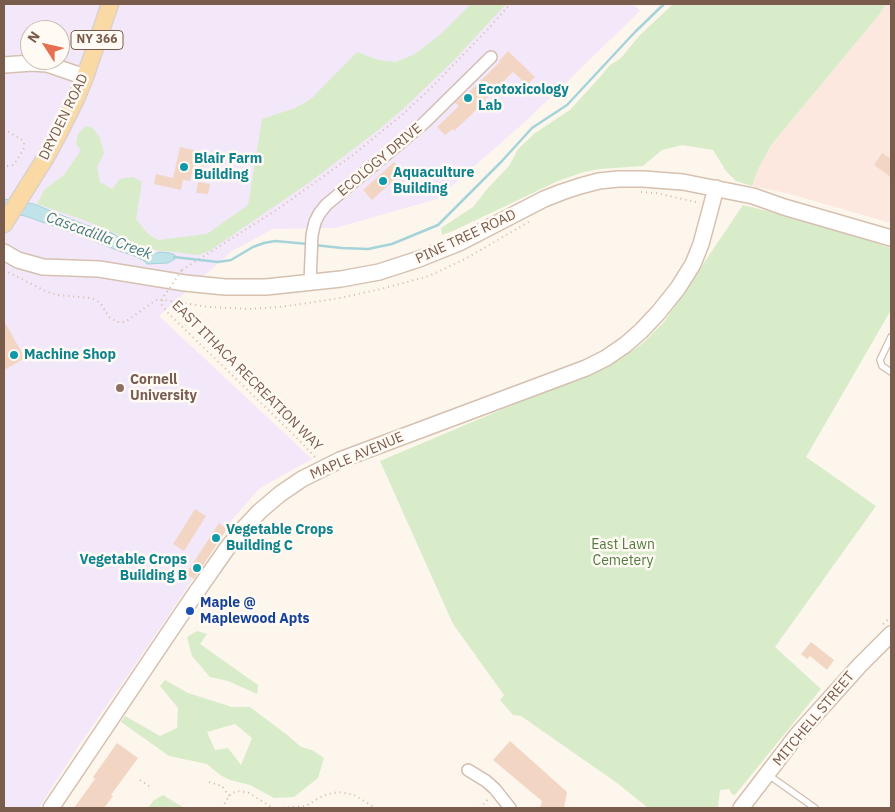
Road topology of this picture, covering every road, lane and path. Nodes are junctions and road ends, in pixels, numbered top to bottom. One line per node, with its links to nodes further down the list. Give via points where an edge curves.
1 (110, 4): 5 (main road, DRYDEN ROAD / NY 366)
2 (510, 4): 14 (path, bridge, via 434,86 403,114 281,206 182,270)
3 (491, 57): 13 (street, ECOLOGY DRIVE, via 424,123 318,214 312,235)
4 (4, 65): 5 (street, via 47,64)
5 (85, 77): 9 (main road, DRYDEN ROAD / NY 366, via 59,133)
6 (4, 130): 7 (path, via 22,140 24,148 13,164)
7 (4, 167)
8 (716, 188): 10 (street, PINE TREE ROAD); 13 (street, PINE TREE ROAD, via 643,178 580,186 544,199 459,243 419,259 379,272); 26 (street, MAPLE AVENUE, via 701,244 692,264 658,313 625,345 586,368 340,460 302,479 260,511 228,547 111,728)
9 (4, 224)
10 (891, 238)
11 (4, 252): 13 (street, PINE TREE ROAD, via 43,267 99,269 225,287)
12 (4, 270): 14 (path, EAST ITHACA RECREATION WAY, via 57,295 96,300 117,322 128,320 158,299)
13 (310, 282)
14 (162, 300): 17 (path, EAST ITHACA RECREATION WAY, via 161,304 168,313)
15 (891, 337): 16 (lane, via 880,360 882,366)
16 (891, 372)
17 (319, 461)
18 (891, 634): 20 (street, MITCHELL STREET, via 797,735)
19 (468, 770): 32 (street, via 496,788)
20 (767, 774): 33 (street, MITCHELL STREET); 34 (lane)
21 (140, 780): 23 (path)
22 (210, 782): 24 (path, via 222,786)
23 (152, 788)
24 (229, 796): 27 (path); 28 (path, via 244,791)
25 (493, 798): 31 (path)
26 (50, 808)
27 (222, 808)
28 (273, 808)
29 (278, 808): 30 (path, via 306,806 339,792 354,795)
30 (375, 808)
31 (480, 808)
32 (510, 808)
33 (741, 808)
34 (815, 808)

